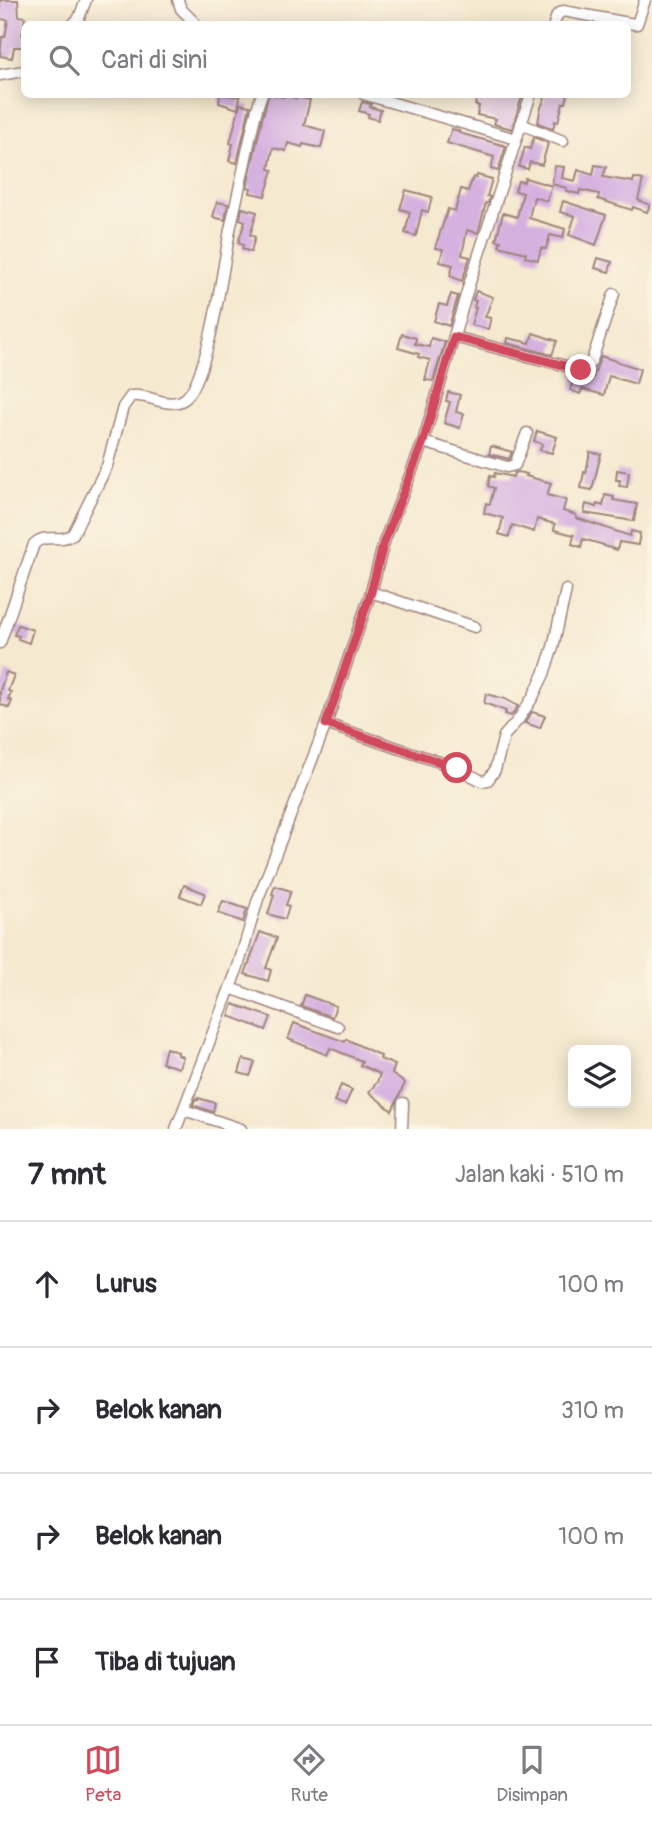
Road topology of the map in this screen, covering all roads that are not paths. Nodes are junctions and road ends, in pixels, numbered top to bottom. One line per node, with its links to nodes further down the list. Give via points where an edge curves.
1 (86, 0): 4 (street)
2 (178, 0): 5 (street)
3 (645, 0): 8 (street, via 637,24)
4 (76, 21)
5 (193, 21)
6 (555, 21): 7 (street, via 563,11)
7 (618, 21)
8 (631, 23)
9 (21, 72): 10 (street)
10 (0, 75)
11 (261, 98): 24 (street, via 237,192 209,343 193,386 179,401 138,394 127,401 107,466 73,534 34,544)
12 (377, 98): 15 (street)
13 (530, 98): 14 (street)
14 (521, 124): 15 (street); 16 (street)
15 (516, 138): 18 (street)
16 (563, 141)
17 (614, 294): 18 (street, via 585,370)
18 (454, 337): 20 (street)
19 (527, 433): 20 (street, via 515,465 507,467)
20 (423, 442): 22 (street, via 384,542)
21 (566, 590): 25 (street, via 544,674 504,736 488,780)
22 (371, 592): 23 (street); 25 (street)
23 (475, 627)
24 (0, 643)
25 (326, 724): 26 (street, via 258,899)
26 (230, 988): 27 (street); 29 (street)
27 (338, 1027)
28 (403, 1103): 32 (street)
29 (184, 1110): 30 (street); 31 (street)
30 (176, 1129)
31 (241, 1129)
32 (402, 1129)

